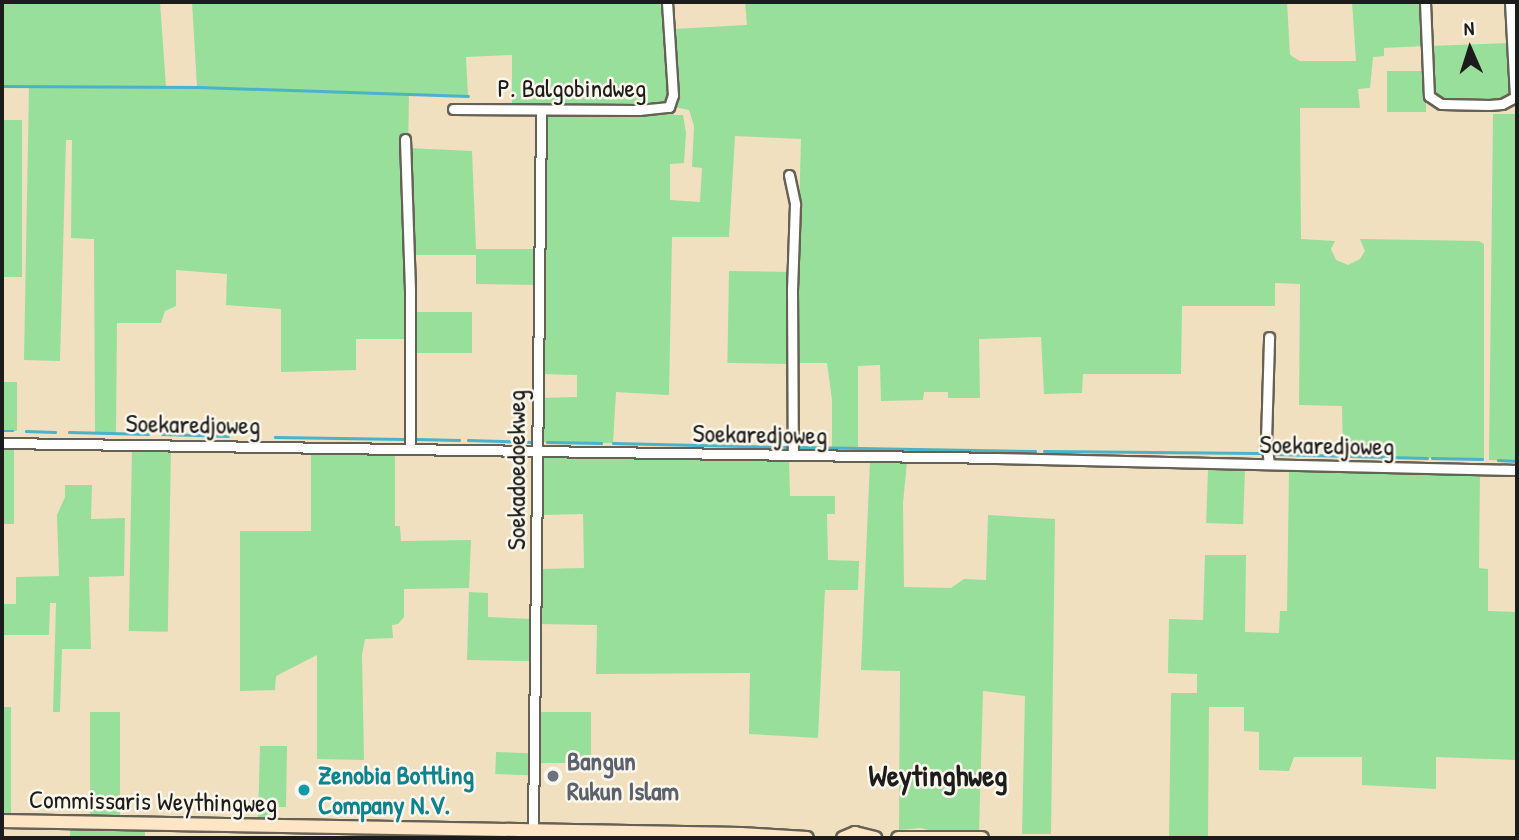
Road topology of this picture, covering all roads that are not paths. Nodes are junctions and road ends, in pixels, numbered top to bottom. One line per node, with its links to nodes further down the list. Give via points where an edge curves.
1 (667, 2): 5 (street, P. Balgobindweg, via 673,95 669,107)
2 (1425, 2): 3 (street, via 1429,96 1441,104 1489,105 1515,97)
3 (1510, 2)
4 (453, 109): 5 (street, P. Balgobindweg)
5 (541, 110): 11 (street, Soekadoedoekweg)
6 (405, 139): 10 (street, via 411,290)
7 (789, 174): 12 (street, via 795,204)
8 (1269, 337): 13 (street)
9 (2, 443): 10 (street, Soekaredjoweg)
10 (410, 448): 11 (street, Soekaredjoweg)
11 (538, 450): 12 (street, Soekaredjoweg); 16 (street, Soekadoedoekweg)
12 (793, 455): 13 (street, Soekaredjoweg)
13 (1269, 464): 14 (street, Soekaredjoweg)
14 (1517, 470)
15 (2, 821): 16 (main road, Commissaris Weythingweg)
16 (533, 831): 17 (main road, Commissaris Weythingweg)
17 (741, 836): 18 (main road, Commissaris Weythingweg)
18 (807, 838)
19 (841, 838): 20 (main road, via 855,833)
20 (870, 838)
21 (900, 838): 22 (main road)
22 (982, 838)

